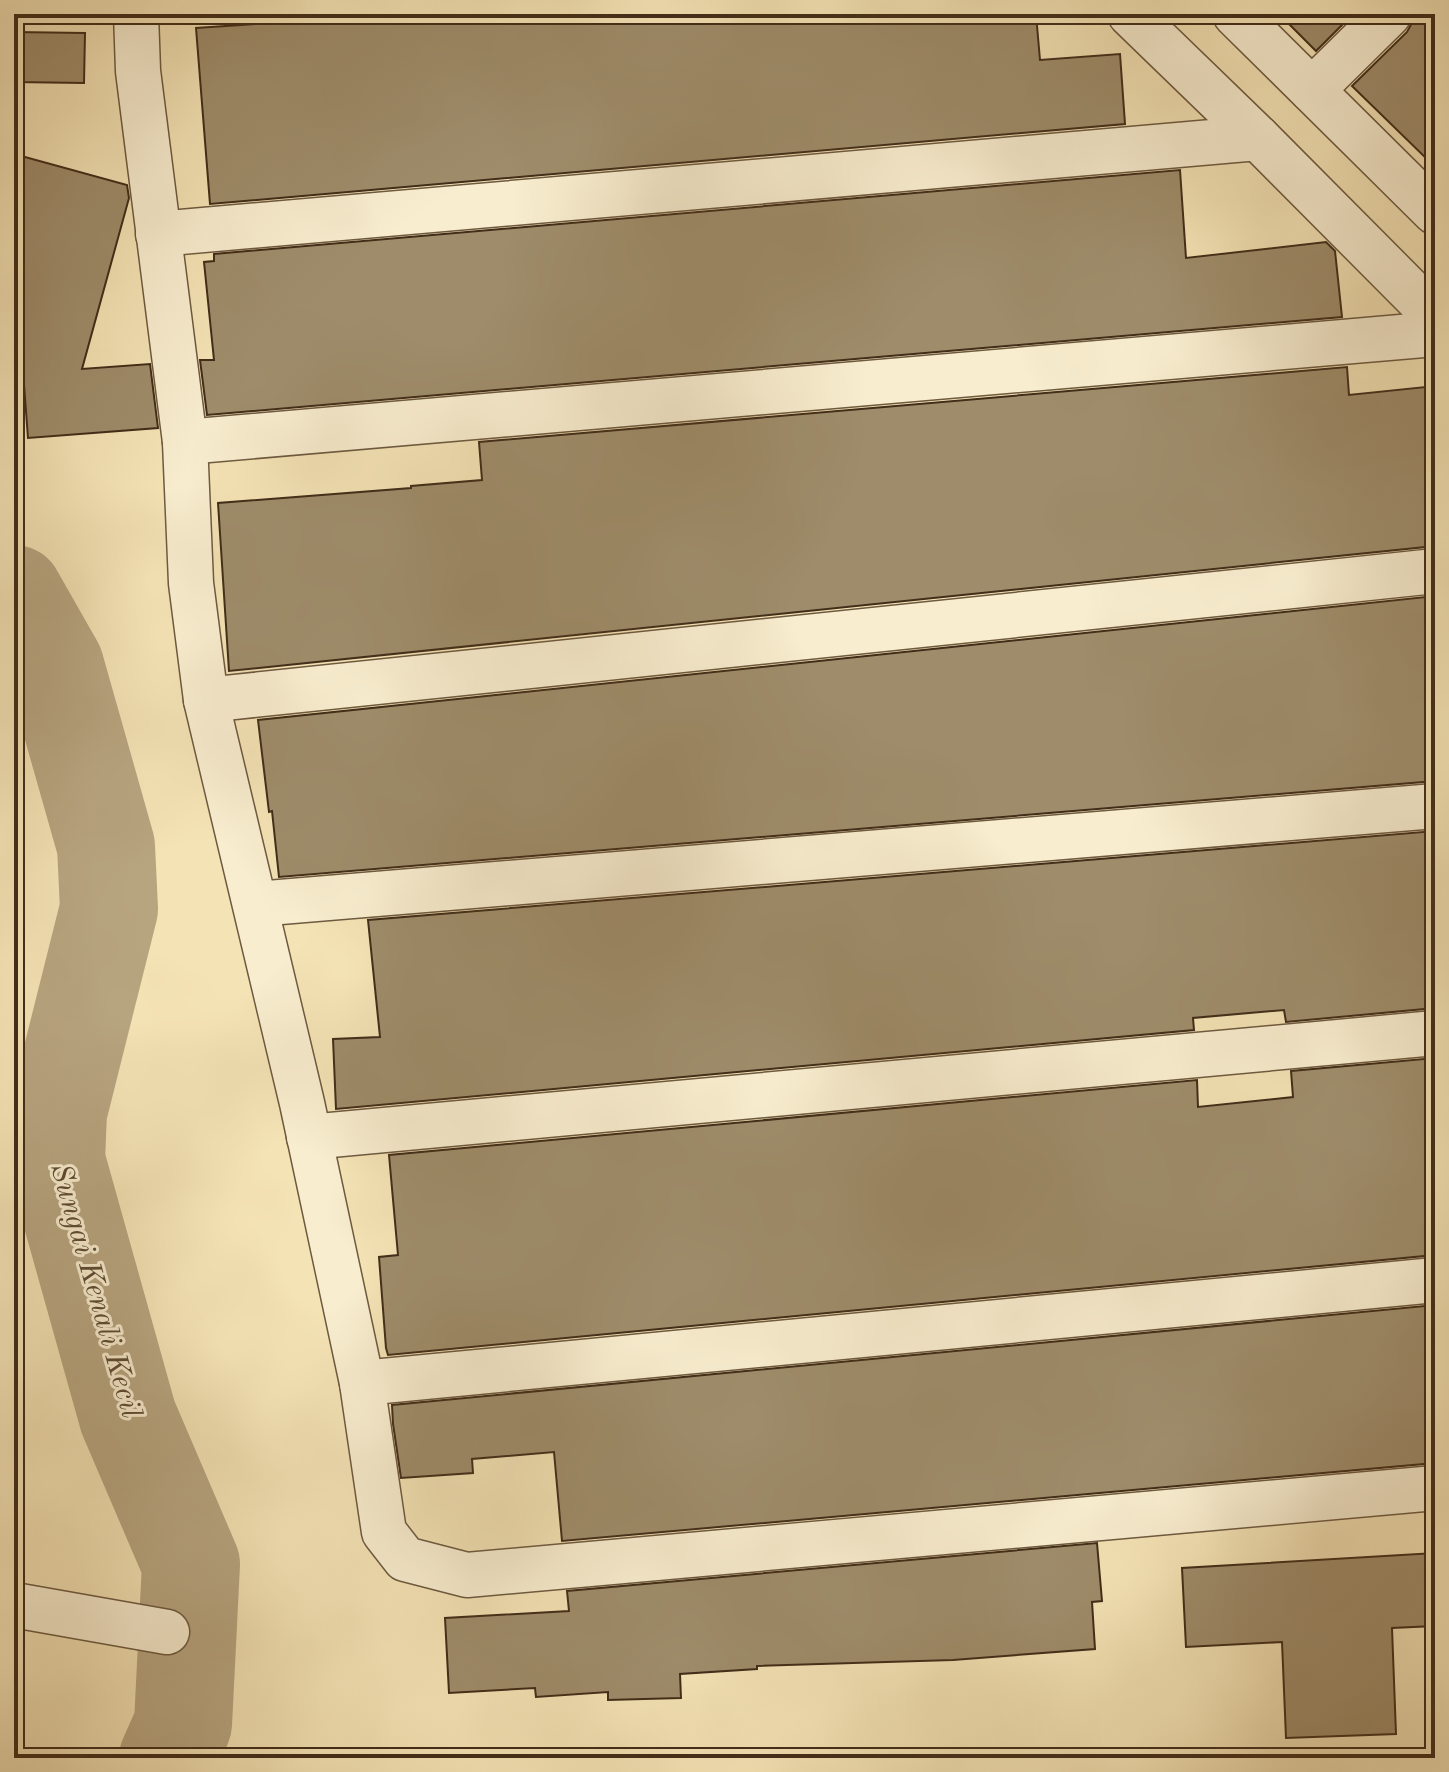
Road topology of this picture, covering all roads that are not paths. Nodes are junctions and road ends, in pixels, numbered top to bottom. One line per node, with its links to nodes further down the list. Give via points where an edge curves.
1 (136, 14): 8 (street)
2 (1130, 14): 6 (street)
3 (1235, 14): 5 (street)
4 (1389, 14): 5 (street)
5 (1312, 90): 7 (street)
6 (1258, 138): 8 (street); 9 (street)
7 (1435, 212)
8 (158, 234): 11 (street)
9 (1435, 316)
10 (1435, 334): 11 (street)
11 (185, 442): 13 (street, via 191,583)
12 (1435, 571): 13 (street)
13 (206, 700): 15 (street)
14 (1435, 806): 15 (street)
15 (256, 904): 17 (street)
16 (1435, 1033): 17 (street)
17 (309, 1137): 19 (street)
18 (1435, 1280): 19 (street)
19 (362, 1383): 20 (street, via 384,1532 405,1559 467,1575)
20 (1435, 1488)
21 (14, 1605): 22 (street)
22 (167, 1632)

